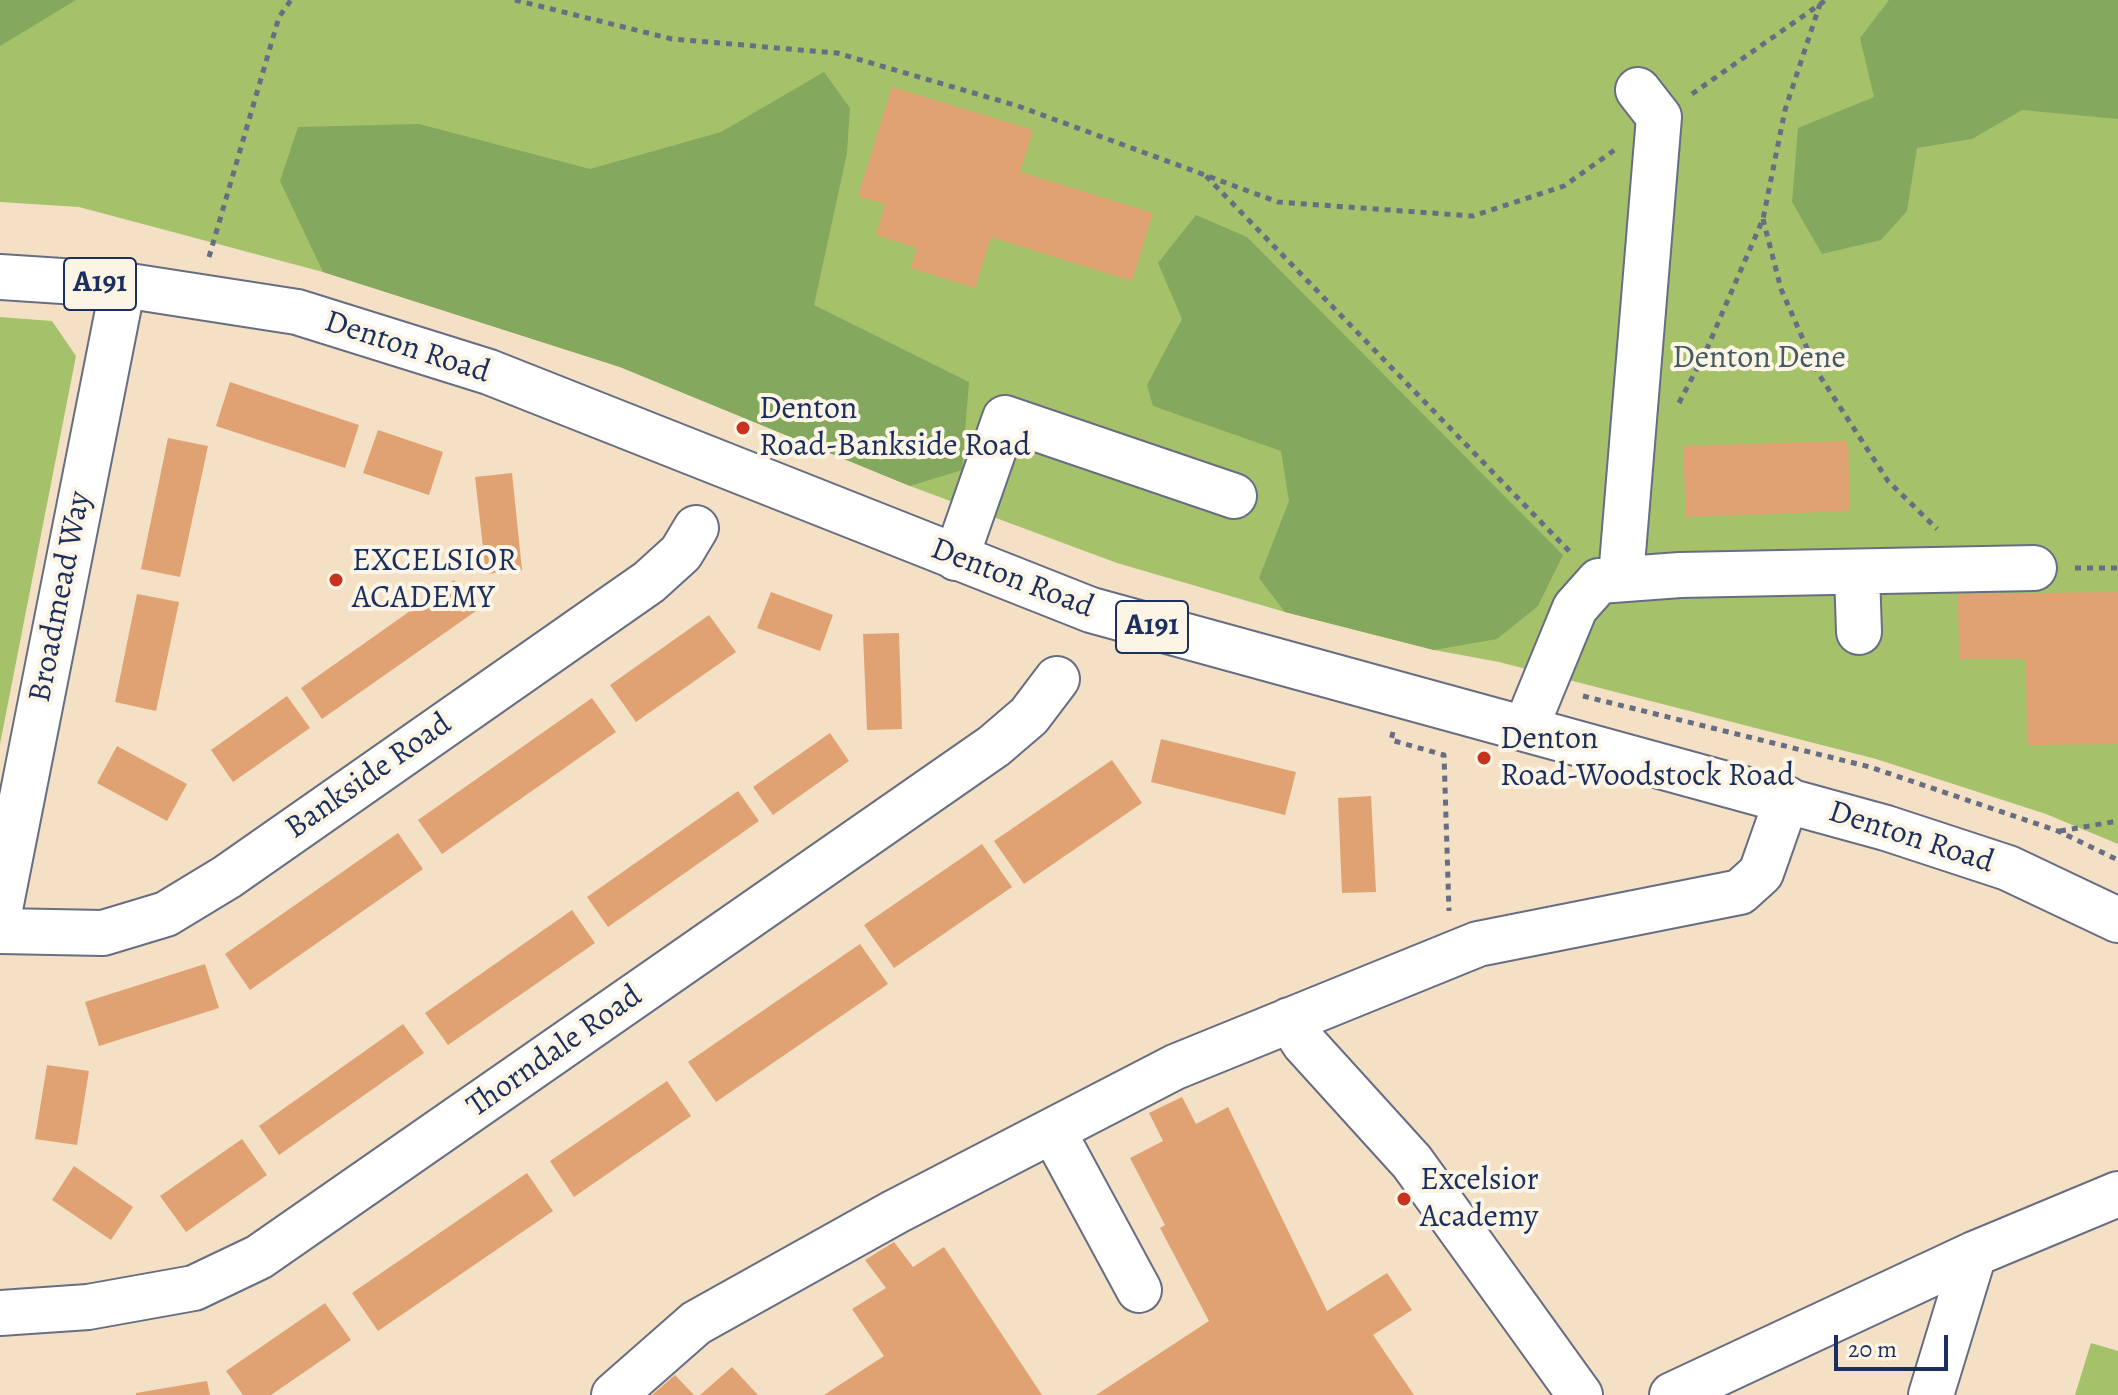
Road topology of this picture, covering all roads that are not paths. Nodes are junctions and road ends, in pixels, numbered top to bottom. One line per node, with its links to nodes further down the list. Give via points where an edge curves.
1 (1649, 103): 9 (street)
2 (0, 277): 3 (street, Denton Road / A191)
3 (123, 285): 6 (street, Denton Road / A191, via 297,312 489,372); 14 (street, Broadmead Way)
4 (1234, 496): 6 (street, via 1005,418)
5 (696, 528): 16 (street, Bankside Road, via 681,553 649,582 227,877 166,914 103,933)
6 (956, 558): 12 (street, Denton Road / A191, via 1091,610)
7 (2034, 568): 8 (street)
8 (1857, 573): 9 (street); 10 (street)
9 (1610, 579): 12 (street, via 1575,608)
10 (1859, 632)
11 (1057, 679): 22 (street, Thorndale Road, via 1029,716 994,746 259,1257 194,1288 88,1307)
12 (1526, 727): 13 (street, Denton Road / A191)
13 (1787, 799): 15 (street, Denton Road / A191, via 2008,868); 17 (street, via 1761,873 1740,892 1478,944)
14 (0, 909)
15 (2118, 920)
16 (0, 931)
17 (1289, 1020): 18 (street, via 1175,1067); 24 (street, via 1412,1162)
18 (1053, 1131): 21 (street); 23 (street, via 696,1323)
19 (2118, 1194): 20 (street)
20 (1974, 1254): 25 (street); 26 (street)
21 (1139, 1290)
22 (0, 1313)
23 (614, 1395)
24 (1580, 1395)
25 (1672, 1395)
26 (1931, 1395)

